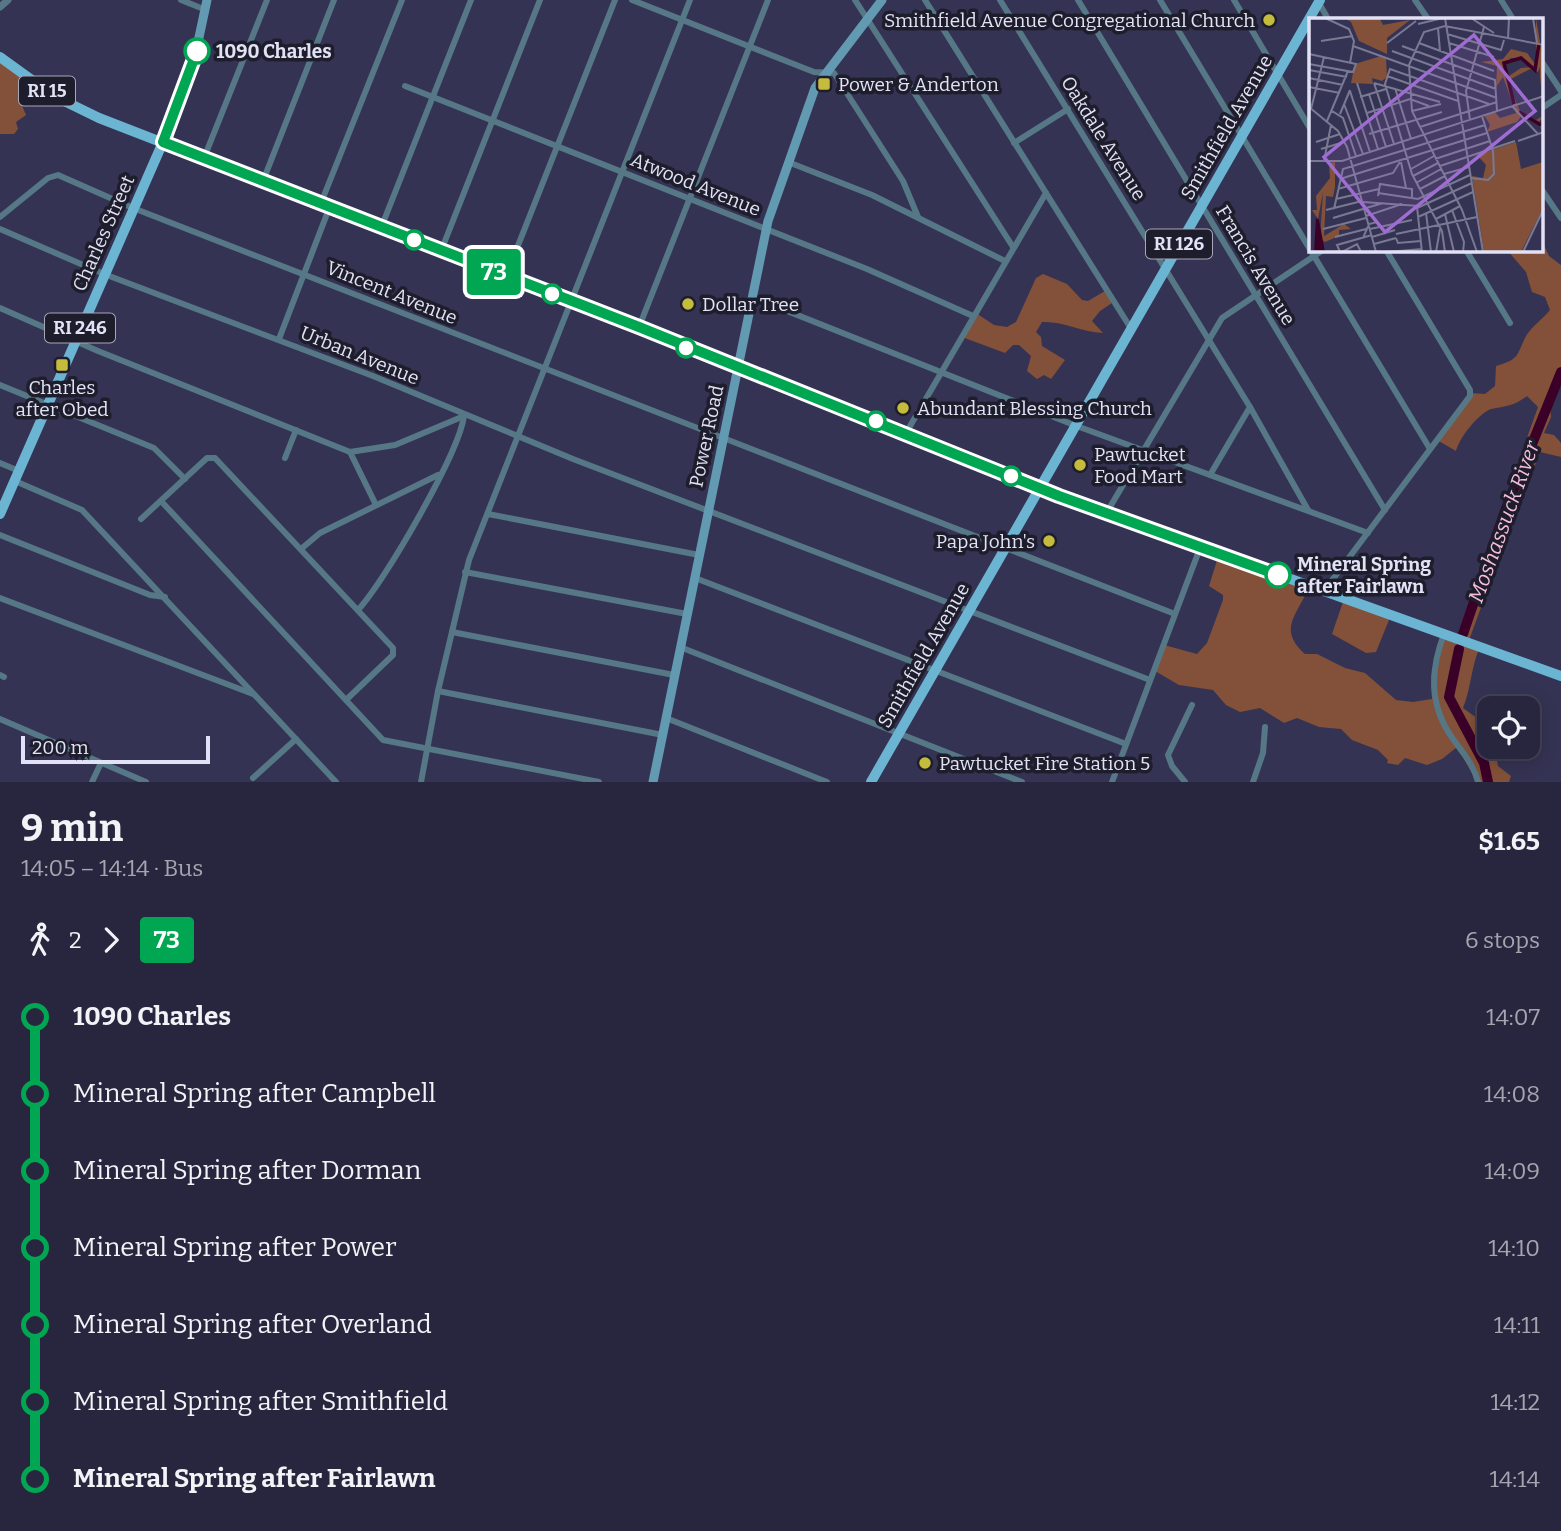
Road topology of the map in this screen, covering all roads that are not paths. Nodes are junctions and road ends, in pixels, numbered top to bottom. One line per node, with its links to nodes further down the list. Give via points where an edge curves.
1 (8, 0): 23 (street)
2 (181, 0): 22 (street)
3 (267, 0): 45 (street)
4 (334, 0): 48 (street)
5 (402, 0): 52 (street)
6 (471, 0): 36 (street)
7 (540, 0): 39 (street)
8 (615, 0): 44 (street)
9 (632, 0): 28 (street)
10 (690, 0): 28 (street)
11 (768, 0): 29 (street)
12 (855, 0): 24 (street)
13 (882, 0): 24 (main road, Power Road)
14 (925, 0): 43 (street)
15 (1000, 0): 38 (street, Oakdale Avenue)
16 (1078, 0): 53 (street, Francis Avenue)
17 (1160, 0): 41 (street)
18 (1234, 0): 33 (street)
19 (1415, 0): 26 (street)
20 (1501, 0): 27 (street)
21 (1318, 1): 25 (street); 33 (main road, Smithfield Avenue / RI 126)
22 (206, 5): 42 (main road, Charles Street / RI 246, via 192,70)
23 (0, 7)
24 (868, 18): 32 (main road, Power Road); 61 (street)
25 (1327, 18)
26 (1427, 18)
27 (1512, 18)
28 (682, 19): 29 (street); 47 (street)
29 (750, 46): 32 (street, via 814,72); 51 (street)
30 (0, 57): 42 (main road, RI 15, via 54,96)
31 (1544, 65): 35 (street)
32 (825, 72): 46 (main road, Power Road, via 809,101); 56 (street, via 834,72 839,78 908,190)
33 (1278, 72): 40 (street); 41 (main road, Smithfield Avenue / RI 126)
34 (405, 86): 36 (street, Atwood Avenue)
35 (1561, 93): 37 (street)
36 (433, 97): 39 (street, Atwood Avenue); 58 (street)
37 (1544, 106)
38 (1068, 109): 43 (street); 70 (street, Oakdale Avenue)
39 (492, 122): 44 (street, Atwood Avenue); 63 (street)
40 (1309, 126)
41 (1241, 135): 53 (main road, Smithfield Avenue / RI 126); 62 (street)
42 (163, 142): 45 (main road, RI 15); 54 (main road, Charles Street / RI 246)
43 (1014, 143): 49 (street)
44 (556, 146): 47 (street, Atwood Avenue); 73 (street)
45 (204, 158): 48 (main road, RI 15)
46 (788, 162): 56 (street); 60 (main road, Power Road)
47 (623, 172): 51 (street, Atwood Avenue); 76 (street)
48 (263, 181): 52 (main road, RI 15)
49 (1046, 193): 61 (street); 81 (street)
50 (1544, 193): 57 (street)
51 (690, 199): 60 (street, Atwood Avenue); 80 (street)
52 (326, 204): 58 (main road, RI 15); 72 (street)
53 (1202, 204): 70 (main road, Smithfield Avenue / RI 126); 74 (street, Francis Avenue)
54 (133, 208): 55 (street, Vincent Avenue, via 58,174); 71 (main road, Charles Street / RI 246); 72 (street, Vincent Avenue)
55 (0, 217)
56 (918, 217): 69 (street)
57 (1561, 218)
58 (381, 228): 63 (main road, RI 15)
59 (0, 229): 71 (street, Urban Avenue)
60 (766, 229): 75 (main road, Power Road); 78 (street, Atwood Avenue)
61 (1013, 247): 69 (street)
62 (1309, 248)
63 (441, 251): 73 (main road, RI 15)
64 (1312, 252): 68 (street)
65 (1319, 252): 68 (street)
66 (1387, 252): 98 (street, via 1470,390)
67 (1467, 252): 79 (street)
68 (1314, 256): 74 (street); 98 (street)
69 (1006, 261): 78 (street)
70 (1165, 268): 81 (main road, Smithfield Avenue / RI 126); 82 (street, Oakdale Avenue)
71 (104, 274): 83 (street, Urban Avenue); 84 (main road, Charles Street / RI 246)
72 (304, 274): 83 (street); 86 (street, Vincent Avenue)
73 (506, 276): 76 (main road, RI 15)
74 (1256, 293): 82 (street, via 1229,312); 111 (street, Francis Avenue)
75 (752, 297): 85 (main road, Power Road); 87 (street)
76 (572, 302): 80 (main road, RI 15); 86 (street)
77 (0, 308): 84 (street)
78 (973, 316): 87 (street)
79 (1510, 323)
80 (639, 327): 85 (main road, RI 15)
81 (1130, 327): 92 (main road, Smithfield Avenue / RI 126)
82 (1208, 338): 90 (street, Oakdale Avenue); 97 (street)
83 (279, 339): 91 (street, Urban Avenue)
84 (75, 341): 89 (main road, Charles Street / RI 246); 93 (street)
85 (738, 368): 94 (main road, RI 15); 96 (main road, Power Road)
86 (544, 369): 95 (street); 96 (street, Vincent Avenue)
87 (942, 372): 92 (street); 94 (street)
88 (0, 385): 89 (street)
89 (47, 405): 104 (main road, Charles Street / RI 246); 105 (street, via 157,449)
90 (1250, 407): 103 (street); 110 (street, Oakdale Avenue)
91 (464, 415): 95 (street, Urban Avenue); 99 (street, via 395,445); 102 (street)
92 (1074, 425): 97 (street); 106 (main road, Smithfield Avenue / RI 126)
93 (296, 430): 99 (street); 100 (street)
94 (906, 433): 106 (main road, RI 15)
95 (519, 436): 109 (street, Urban Avenue); 114 (street)
96 (724, 438): 109 (main road, Power Road); 118 (street, Vincent Avenue)
97 (1144, 449): 103 (street); 112 (street)
98 (1430, 449): 111 (street)
99 (350, 452): 108 (street)
100 (285, 458)
101 (0, 463): 104 (street)
102 (438, 475): 108 (street); 127 (street, via 375,590)
103 (1210, 475): 110 (street)
104 (17, 476): 113 (main road, Charles Street / RI 246); 125 (street, via 82,510)
105 (185, 479): 107 (street); 120 (street, via 212,456)
106 (1038, 488): 112 (main road, RI 15); 118 (main road, Smithfield Avenue / RI 126)
107 (161, 501): 115 (street); 140 (street)
108 (376, 505): 120 (street, via 320,533)
109 (709, 510): 121 (main road, Power Road); 128 (street, Urban Avenue)
110 (1308, 510): 116 (street)
111 (1385, 510): 116 (street)
112 (1107, 512): 119 (main road, RI 15)
113 (0, 514)
114 (488, 514): 121 (street); 122 (street)
115 (141, 520)
116 (1368, 533): 124 (street)
117 (0, 535): 125 (street)
118 (1004, 548): 128 (main road, Smithfield Avenue / RI 126); 130 (street, Vincent Avenue)
119 (1200, 548): 124 (main road, RI 15); 130 (street)
120 (301, 549): 127 (street)
121 (699, 555): 123 (main road, Power Road)
122 (465, 572): 129 (street); 131 (street)
123 (695, 578): 129 (main road, Power Road); 134 (street)
124 (1324, 592): 132 (main road, RI 15)
125 (165, 597): 139 (street)
126 (0, 598): 139 (street)
127 (358, 610): 140 (street, via 394,652)
128 (968, 611): 134 (main road, Smithfield Avenue / RI 126); 137 (street, Urban Avenue)
129 (687, 614): 133 (main road, Power Road)
130 (1175, 614): 137 (street)
131 (452, 632): 135 (street); 138 (street)
132 (1444, 634): 136 (main road, RI 15); 164 (street, via 1435,666 1434,696 1439,716)
133 (680, 647): 135 (main road, Power Road); 145 (street)
134 (933, 672): 145 (main road, Smithfield Avenue / RI 126); 148 (street)
135 (674, 675): 142 (main road, Power Road)
136 (1561, 676)
137 (1150, 680): 148 (street)
138 (438, 691): 146 (street); 149 (street)
139 (256, 695): 147 (street)
140 (346, 700): 149 (street, via 383,740)
141 (1192, 705): 162 (street, via 1168,755)
142 (666, 718): 146 (main road, Power Road); 158 (street)
143 (0, 719): 150 (street)
144 (1265, 727): 163 (street)
145 (899, 733): 159 (main road, Smithfield Avenue / RI 126); 160 (street)
146 (663, 735): 157 (main road, Power Road)
147 (296, 739): 151 (street); 154 (street)
148 (1126, 744): 161 (street)
149 (428, 749): 155 (street); 156 (street)
150 (101, 762): 152 (street); 153 (street)
151 (253, 778)
152 (92, 782)
153 (146, 782)
154 (336, 782)
155 (421, 782)
156 (599, 782)
157 (653, 782)
158 (827, 782)
159 (872, 782)
160 (1022, 782)
161 (1112, 782)
162 (1185, 782)
163 (1254, 782)
164 (1478, 782)

